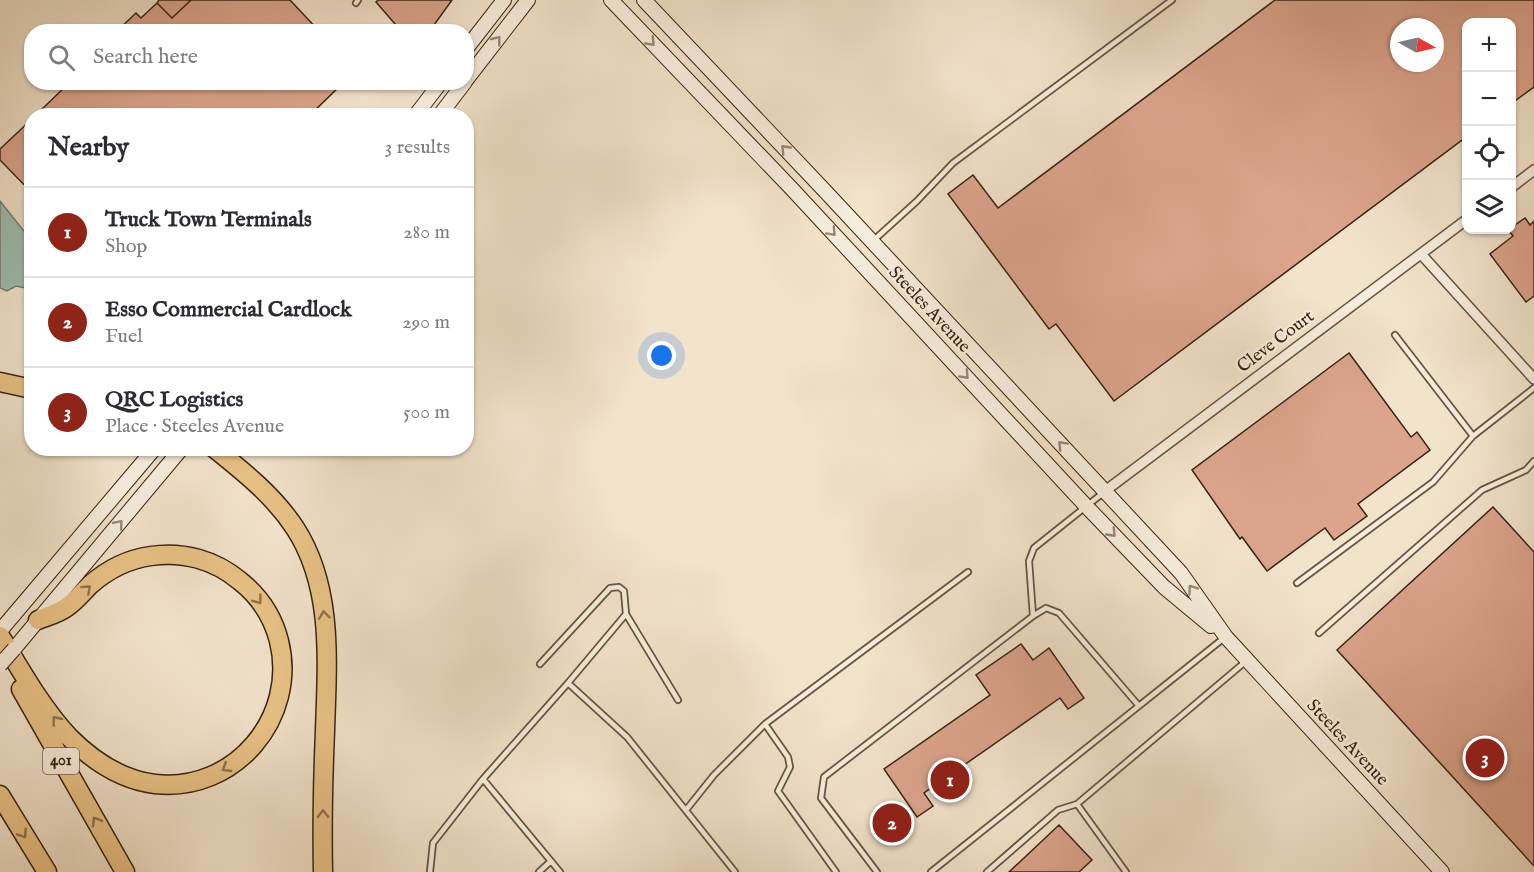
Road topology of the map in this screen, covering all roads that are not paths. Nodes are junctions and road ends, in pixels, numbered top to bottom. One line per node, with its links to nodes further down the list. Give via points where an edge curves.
1 (504, 0): 6 (main road)
2 (528, 0): 7 (main road, one-way to 2)
3 (610, 0): 28 (main road, Steeles Avenue, one-way to 28, via 792,189)
4 (644, 0): 15 (main road, Steeles Avenue, one-way to 4)
5 (1172, 0): 15 (lane, via 953,163)
6 (474, 39)
7 (474, 71)
8 (435, 90): 10 (main road)
9 (459, 90): 11 (main road)
10 (421, 108)
11 (445, 108)
12 (1534, 170): 13 (street)
13 (1516, 184)
14 (1462, 224): 16 (street, Cleve Court)
15 (873, 242): 27 (main road, Steeles Avenue, one-way to 15)
16 (1421, 254): 18 (street); 27 (street, Cleve Court)
17 (1395, 335): 22 (lane)
18 (1534, 379)
19 (0, 382): 20 (highway)
20 (24, 387)
21 (1534, 388): 22 (lane)
22 (1473, 436): 30 (lane, via 1434,482)
23 (148, 456): 34 (main road)
24 (176, 456): 33 (main road, one-way to 24)
25 (224, 456): 53 (highway, one-way to 25, via 326,635 321,592 310,556 296,530 258,484)
26 (1534, 461): 35 (lane, via 1526,470 1482,490)
27 (1105, 491): 28 (lane); 37 (main road, Steeles Avenue, one-way to 27, via 1181,573)
28 (1086, 506): 32 (lane, via 1034,548 1029,561); 37 (main road, Steeles Avenue, one-way to 37, via 1164,586)
29 (969, 572): 45 (lane)
30 (1297, 583)
31 (626, 614): 40 (lane, via 624,591 610,588); 42 (lane); 43 (lane)
32 (1033, 616): 44 (lane, via 1046,608 1059,613); 59 (lane, via 824,777 821,798)
33 (38, 620): 36 (highway, one-way to 36, via 66,608 114,568 132,561 175,555 212,563 253,592 273,624 282,667 282,686 275,710 257,742 218,773 181,784 138,780 109,768 69,737 40,700); 38 (main road)
34 (0, 631)
35 (1319, 633)
36 (0, 636)
37 (1226, 638): 39 (main road, Steeles Avenue); 44 (lane)
38 (7, 649): 41 (main road, bridge); 52 (highway, 401, one-way to 38, via 33,714)
39 (1247, 660): 48 (lane); 63 (main road, Steeles Avenue)
40 (540, 664)
41 (0, 665)
42 (568, 683): 46 (lane); 49 (lane, via 627,737)
43 (678, 700)
44 (1139, 706): 60 (lane)
45 (765, 724): 49 (lane, via 714,775); 58 (lane, via 788,757 790,767 778,791)
46 (483, 780): 50 (lane); 54 (lane, via 433,843)
47 (0, 795): 51 (highway, one-way to 51)
48 (1077, 804): 61 (lane, via 1058,810); 62 (lane)
49 (686, 810): 57 (lane)
50 (551, 861): 55 (lane); 56 (lane)
51 (47, 872)
52 (125, 872)
53 (323, 872)
54 (430, 872)
55 (539, 872)
56 (560, 872)
57 (735, 872)
58 (836, 872)
59 (877, 872)
60 (931, 872)
61 (987, 872)
62 (1126, 872)
63 (1442, 872)

